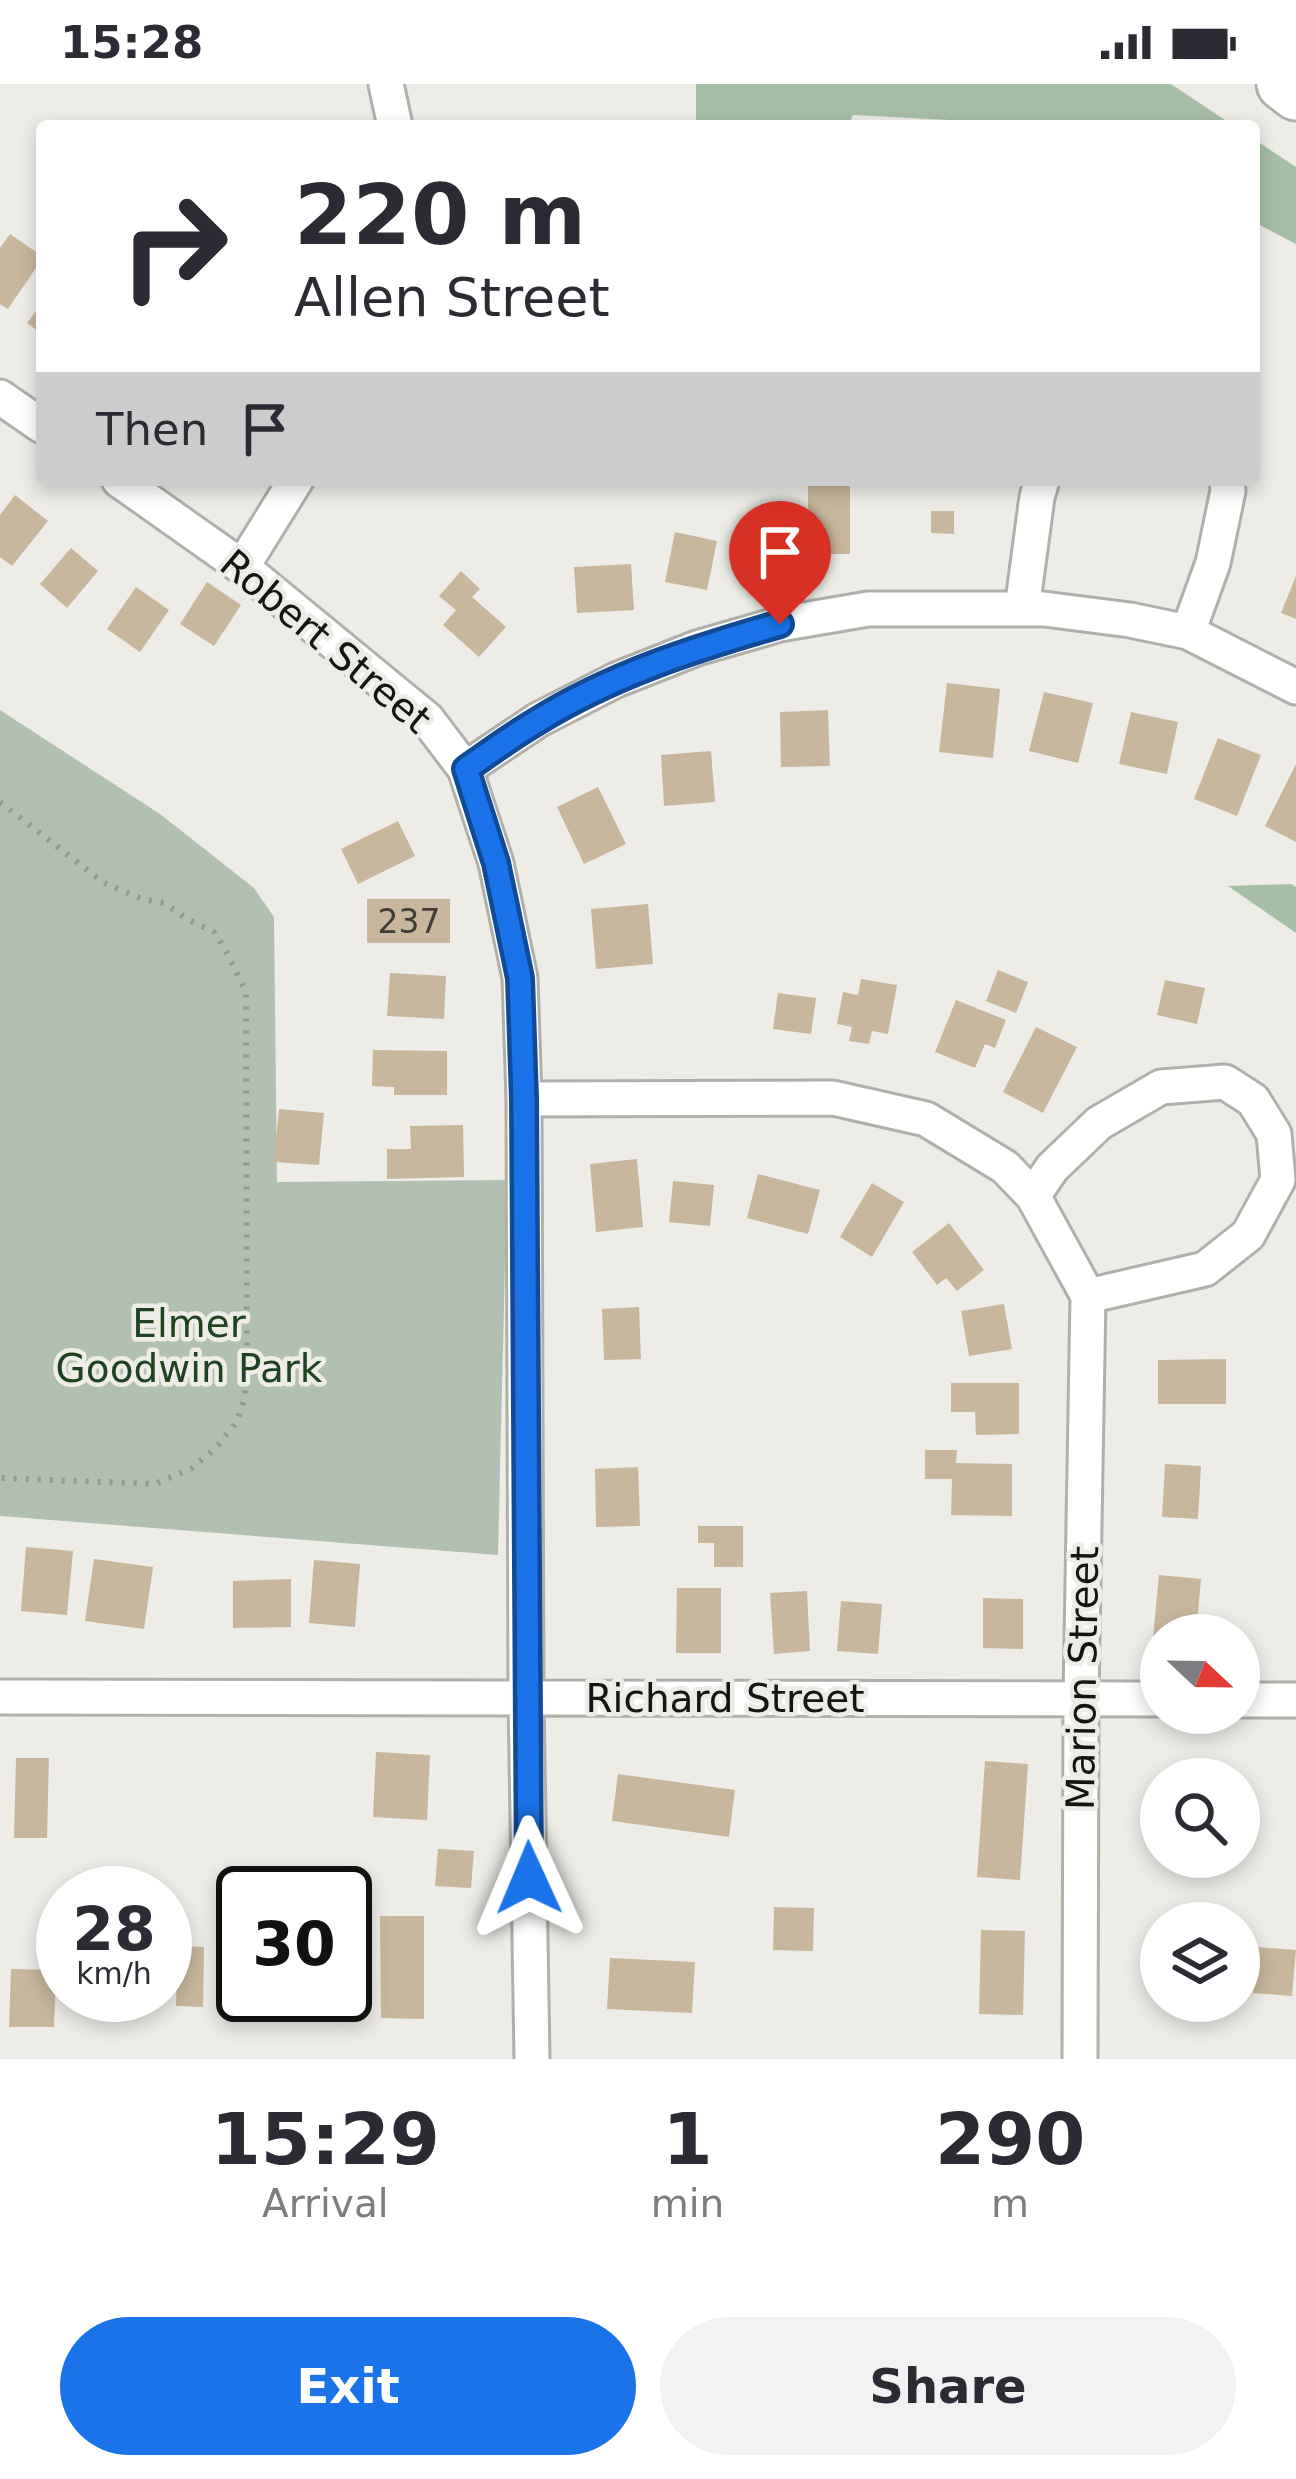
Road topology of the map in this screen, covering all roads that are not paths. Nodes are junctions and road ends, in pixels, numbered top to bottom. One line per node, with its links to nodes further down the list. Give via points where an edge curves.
1 (386, 84): 4 (street)
2 (1283, 84): 3 (main road)
3 (1296, 94)
4 (394, 120)
5 (0, 397): 6 (street)
6 (36, 422)
7 (127, 486): 11 (street, Robert Street)
8 (292, 486): 11 (street)
9 (1040, 486): 12 (street)
10 (1228, 486): 13 (street, via 1213,563)
11 (242, 567): 15 (street, Robert Street, via 427,719)
12 (1022, 609): 13 (street); 15 (street, via 868,609 738,636 616,680)
13 (1188, 632): 14 (street)
14 (1296, 687)
15 (466, 769): 16 (street, Robert Street, via 520,978)
16 (524, 1099): 17 (street, Marion Street, via 833,1098 926,1119 1005,1167); 20 (street, Robert Street)
17 (1033, 1196): 18 (street, Marion Street); 18 (street, via 1099,1123 1161,1087 1225,1082 1253,1100 1274,1134 1278,1180 1248,1235 1205,1269)
18 (1088, 1296): 21 (street, Marion Street)
19 (0, 1697): 20 (street, Richard Street)
20 (526, 1698): 21 (street, Richard Street); 25 (street, Robert Street)
21 (1081, 1698): 22 (street, Richard Street); 26 (street, Marion Street)
22 (1140, 1699)
23 (1260, 1700): 24 (street)
24 (1296, 1700)
25 (532, 2059)
26 (1080, 2059)

